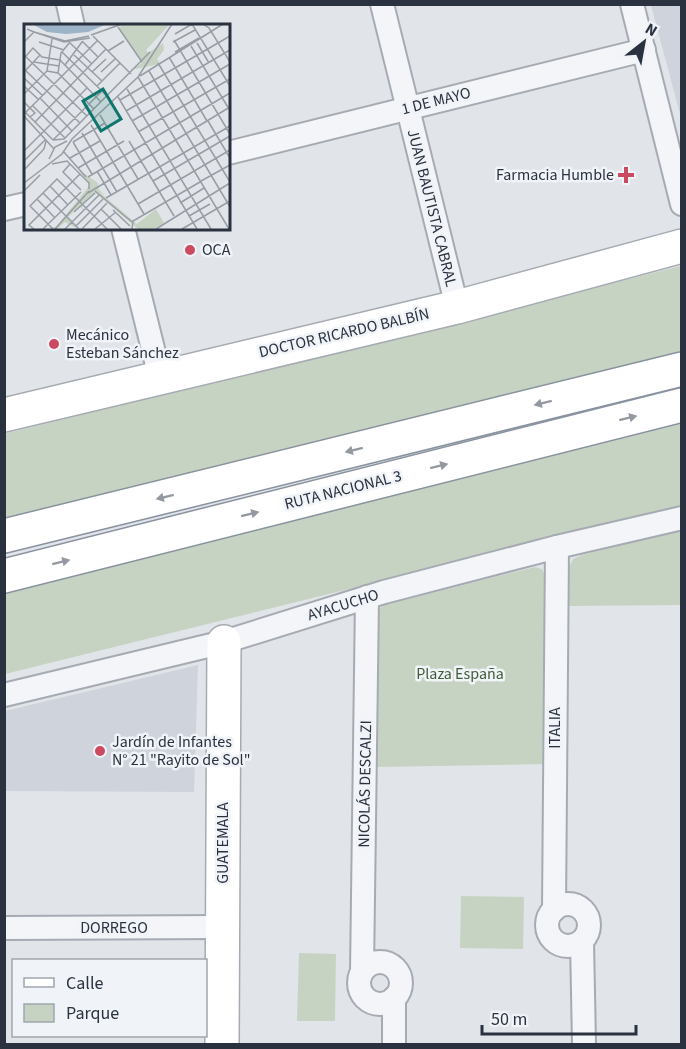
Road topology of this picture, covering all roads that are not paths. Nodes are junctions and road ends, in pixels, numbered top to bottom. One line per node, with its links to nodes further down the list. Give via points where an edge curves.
1 (68, 4): 4 (street)
2 (382, 4): 6 (street, JUAN BAUTISTA CABRAL)
3 (632, 4): 5 (street)
4 (73, 24)
5 (644, 50): 6 (street, 1 DE MAYO); 9 (street)
6 (408, 109): 7 (street, 1 DE MAYO); 13 (street, JUAN BAUTISTA CABRAL)
7 (230, 153)
8 (24, 204): 10 (street)
9 (681, 204)
10 (4, 209)
11 (123, 230): 15 (street)
12 (681, 246): 13 (main road, DOCTOR RICARDO BALBÍN)
13 (457, 307): 15 (main road, DOCTOR RICARDO BALBÍN)
14 (681, 369): 19 (main road, one-way to 19)
15 (160, 377): 17 (main road, DOCTOR RICARDO BALBÍN)
16 (681, 405): 21 (main road, RUTA NACIONAL 3, one-way to 16)
17 (4, 415)
18 (681, 518): 20 (street, AYACUCHO)
19 (4, 537)
20 (557, 547): 22 (street, AYACUCHO); 31 (street, ITALIA, via 554,910 574,905 585,913 589,926 582,941)
21 (4, 576)
22 (367, 597): 23 (street, AYACUCHO); 27 (street, NICOLÁS DESCALZI)
23 (224, 642): 24 (street, AYACUCHO); 25 (main road, GUATEMALA)
24 (4, 695)
25 (223, 927): 26 (street, DORREGO); 29 (main road, GUATEMALA)
26 (4, 928)
27 (362, 972): 28 (street, NICOLÁS DESCALZI, via 359,985 365,998 378,1004); 28 (street, via 379,961 393,965 402,984)
28 (394, 998): 30 (street)
29 (222, 1044)
30 (394, 1044)
31 (584, 1044)

